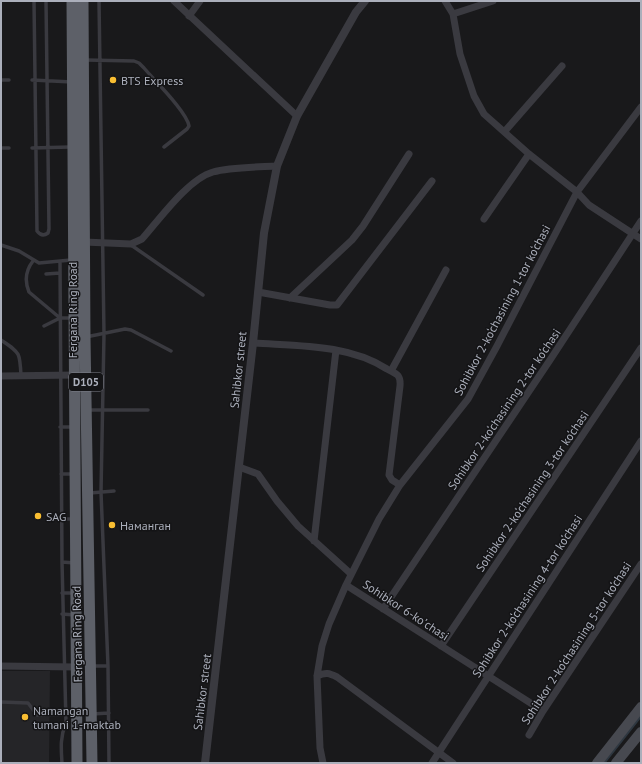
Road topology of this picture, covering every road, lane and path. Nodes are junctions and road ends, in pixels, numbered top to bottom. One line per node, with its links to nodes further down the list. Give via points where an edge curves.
1 (34, 1): 18 (lane)
2 (46, 1): 19 (lane)
3 (72, 1): 20 (highway, Fergana Ring Road / D105)
4 (83, 1): 13 (highway, Fergana Ring Road / D105)
5 (100, 1): 14 (lane)
6 (174, 1): 12 (street)
7 (200, 1): 12 (street)
8 (365, 1): 22 (street, Sahibkor street, via 356,12)
9 (445, 1): 11 (street)
10 (493, 1): 11 (street)
11 (453, 14): 23 (street, via 460,54 474,96 484,114)
12 (189, 16): 22 (street)
13 (83, 60): 14 (lane); 39 (highway, Fergana Ring Road / D105)
14 (101, 61): 25 (lane, via 129,60 138,63 179,109 189,126); 40 (lane)
15 (562, 66): 23 (street)
16 (1, 80): 17 (lane)
17 (9, 80)
18 (33, 80): 19 (lane); 28 (lane)
19 (48, 81): 20 (lane); 29 (lane)
20 (73, 83): 24 (highway, Fergana Ring Road / D105)
21 (641, 107): 34 (street, Sohibkor 2-ko‘chasining 1-tor ko‘chasi)
22 (297, 116): 32 (street, Sahibkor street)
23 (505, 131): 31 (street)
24 (74, 147): 29 (lane); 44 (highway, Fergana Ring Road / D105)
25 (164, 147)
26 (1, 148): 27 (lane)
27 (9, 148)
28 (34, 148): 29 (lane); 29 (lane, via 37,231 43,235 50,229)
29 (48, 148)
30 (409, 154): 51 (street, via 352,240)
31 (529, 154): 34 (street); 35 (street)
32 (277, 166): 41 (street, via 213,172 201,178 189,186 142,240); 49 (street, Sahibkor street, via 264,233)
33 (432, 181): 51 (street, via 337,305 330,306)
34 (577, 192): 37 (street, via 589,204); 76 (street, Sohibkor 2-ko‘chasining 1-tor ko‘chasi, via 468,399)
35 (484, 219)
36 (641, 221): 37 (street, Sohibkor 2-ko‘chasining 2-tor ko‘chasi)
37 (633, 233): 38 (street); 90 (street, Sohibkor 2-ko‘chasining 2-tor ko‘chasi)
38 (641, 239)
39 (84, 242): 40 (street); 56 (highway, Fergana Ring Road / D105)
40 (103, 243): 41 (street); 55 (lane)
41 (131, 244): 50 (lane)
42 (1, 245): 43 (lane, via 19,251)
43 (33, 260): 45 (lane, via 39,263); 52 (lane, via 26,274 27,288)
44 (74, 260): 45 (lane); 53 (highway, Fergana Ring Road / D105)
45 (60, 262): 47 (lane)
46 (446, 270): 62 (street)
47 (60, 273): 48 (lane); 52 (lane)
48 (46, 274)
49 (258, 292): 51 (street); 58 (street, Sahibkor street)
50 (202, 295)
51 (290, 298)
52 (60, 318): 53 (lane); 54 (lane); 63 (lane)
53 (75, 318): 64 (highway, Fergana Ring Road / D105)
54 (44, 326)
55 (104, 334): 56 (lane); 61 (lane, via 131,330); 68 (lane)
56 (85, 338): 67 (highway, Fergana Ring Road / D105)
57 (1, 340): 66 (lane, via 17,351)
58 (253, 343): 60 (street); 73 (street, Sahibkor street)
59 (641, 348): 93 (street, Sohibkor 2-ko‘chasining 3-tor ko‘chasi)
60 (336, 350): 62 (street, via 355,353 375,361); 82 (street)
61 (170, 351)
62 (390, 371): 76 (street, via 398,375 400,380 389,475)
63 (60, 375): 64 (street); 66 (street); 70 (lane)
64 (75, 375): 71 (highway, Fergana Ring Road / D105)
65 (1, 376): 66 (street)
66 (21, 376)
67 (86, 410): 68 (lane); 79 (highway, Fergana Ring Road / D105)
68 (102, 410): 69 (lane); 78 (lane)
69 (148, 410)
70 (60, 427): 71 (lane); 74 (lane)
71 (75, 427): 75 (highway, Fergana Ring Road / D105)
72 (641, 441): 99 (street, Sohibkor 2-ko‘chasining 4-tor ko‘chasi)
73 (239, 467): 82 (street, via 258,474 277,501); 114 (street, Sahibkor street)
74 (61, 474): 75 (lane); 80 (lane)
75 (75, 474): 81 (highway, Fergana Ring Road / D105)
76 (400, 485): 86 (street, Sohibkor 2-ko‘chasining 1-tor ko‘chasi)
77 (114, 491): 78 (lane)
78 (101, 492): 79 (lane); 96 (lane)
79 (87, 493): 95 (highway, Fergana Ring Road / D105)
80 (62, 519): 81 (lane); 83 (lane)
81 (75, 519): 84 (highway, Fergana Ring Road / D105)
82 (314, 541): 86 (street)
83 (62, 562): 84 (lane); 88 (lane)
84 (76, 562): 89 (highway, Fergana Ring Road / D105)
85 (641, 564): 103 (street, Sohibkor 2-ko‘chasining 5-tor ko‘chasi)
86 (351, 574): 87 (street, Sohibkor 2-ko‘chasining 1-tor ko‘chasi)
87 (346, 584): 90 (street, Sohibkor 6-koʼchasi); 100 (street, Sohibkor 6-koʼchasi, via 324,639)
88 (62, 593): 89 (lane); 91 (lane)
89 (76, 593): 92 (highway, Fergana Ring Road / D105)
90 (383, 609): 93 (street, Sohibkor 6-koʼchasi)
91 (62, 614): 92 (lane); 97 (lane)
92 (76, 614): 98 (highway, Fergana Ring Road / D105)
93 (441, 646): 99 (street, Sohibkor 6-koʼchasi)
94 (1, 666): 97 (street)
95 (91, 666): 96 (lane); 106 (highway, Fergana Ring Road / D105)
96 (108, 666): 104 (lane)
97 (64, 667): 98 (street); 105 (lane)
98 (76, 667): 105 (highway, Fergana Ring Road / D105)
99 (488, 675): 103 (street, Sohibkor 6-koʼchasi); 109 (street, Sohibkor 2-ko‘chasining 4-tor ko‘chasi)
100 (318, 676): 109 (street, via 329,673 337,677); 115 (street, Sohibkor 6-koʼchasi, via 320,748)
101 (1, 702): 105 (lane, via 28,703 37,715)
102 (641, 707): 118 (main road)
103 (543, 711): 108 (street, Sohibkor 2-ko‘chasining 5-tor ko‘chasi)
104 (109, 713): 106 (lane); 113 (lane)
105 (71, 714): 110 (lane, via 61,736); 111 (highway, Fergana Ring Road / D105)
106 (92, 714): 112 (highway, Fergana Ring Road / D105)
107 (641, 732): 119 (main road)
108 (529, 735)
109 (439, 753): 116 (street, Sohibkor 2-ko‘chasining 4-tor ko‘chasi); 117 (street)
110 (62, 763)
111 (77, 763)
112 (92, 763)
113 (109, 763)
114 (205, 763)
115 (323, 763)
116 (432, 763)
117 (453, 763)
118 (597, 763)
119 (616, 763)

